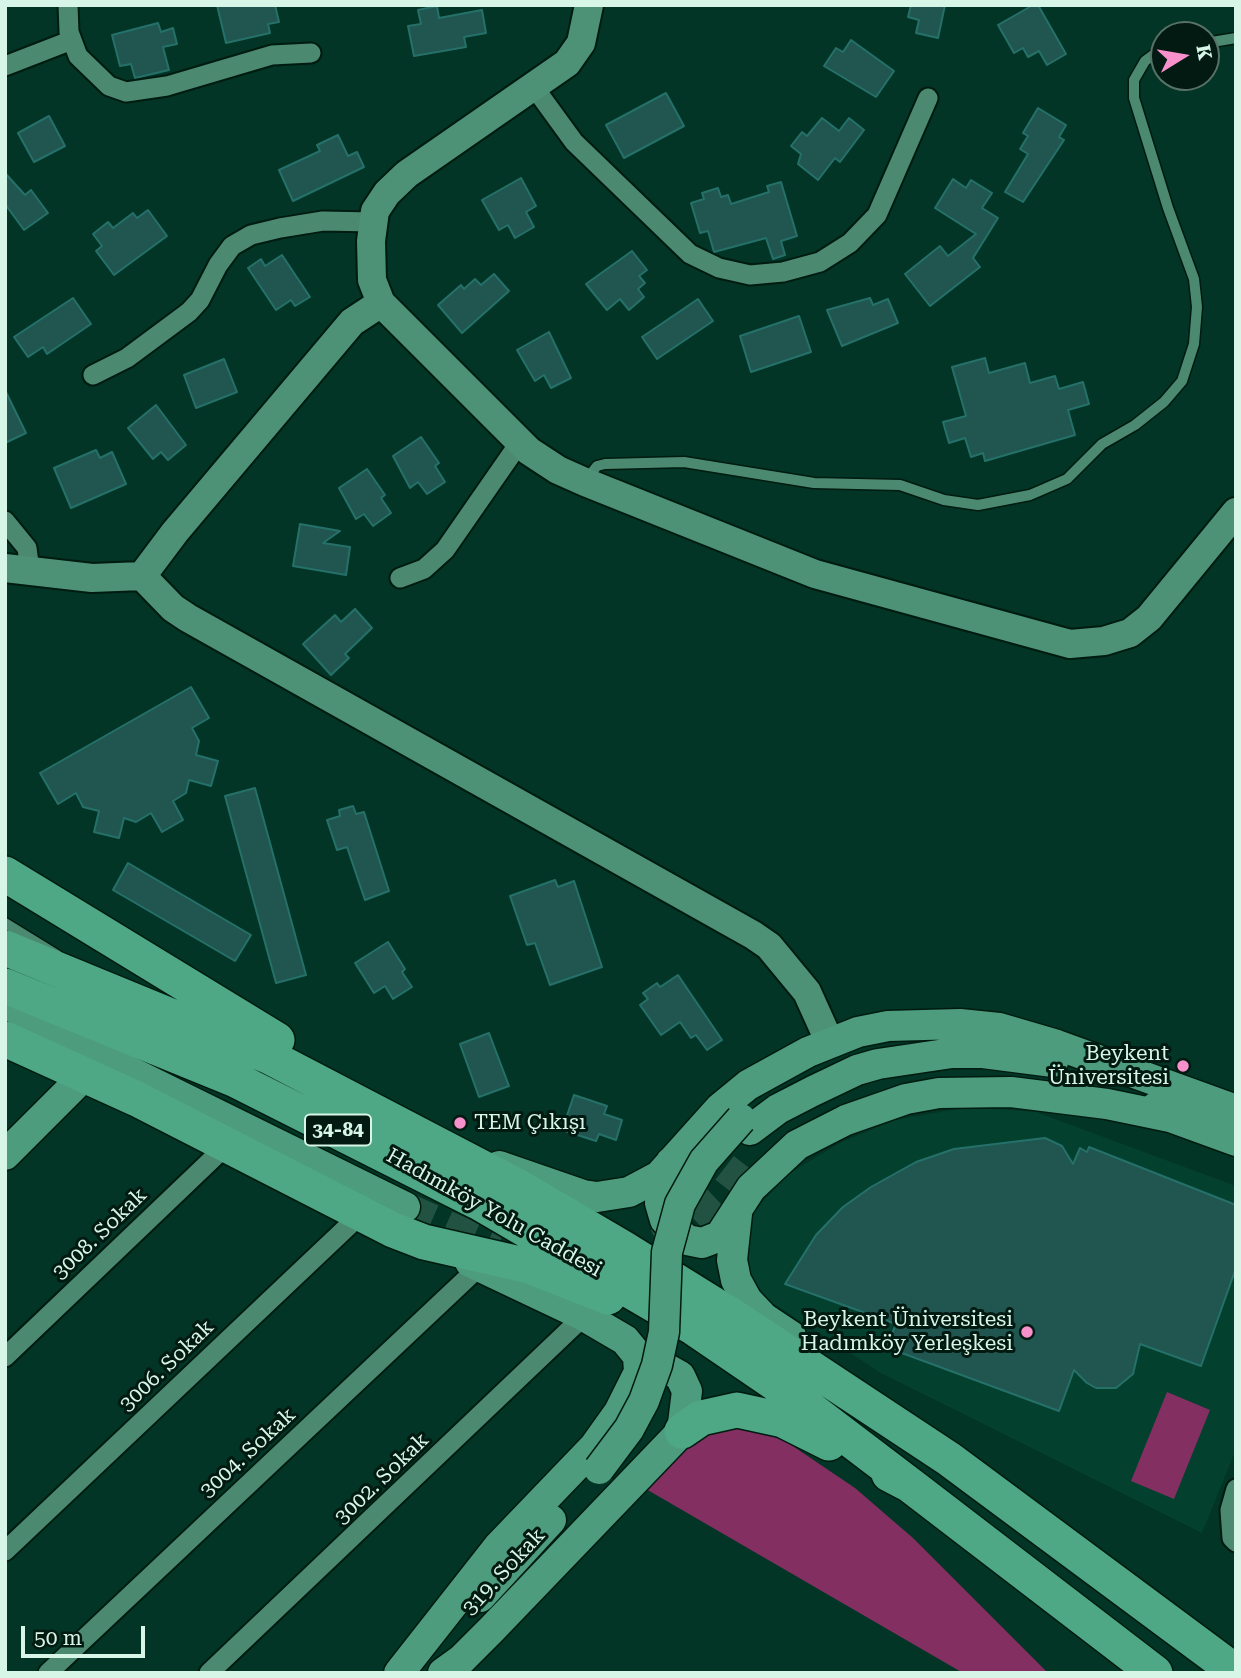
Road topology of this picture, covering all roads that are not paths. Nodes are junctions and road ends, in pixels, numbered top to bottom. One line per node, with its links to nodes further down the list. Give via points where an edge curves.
1 (68, 5): 3 (street)
2 (589, 5): 7 (street, via 581,43 566,63)
3 (72, 40): 4 (street, via 78,56 93,72 109,86 126,92 167,86 272,55); 6 (street)
4 (311, 53)
5 (1150, 57): 13 (lane, via 1134,80 1134,99 1194,279 1194,344 1182,381 1164,402 1102,444 1067,479 1030,495 978,505 944,500 901,485 814,483 673,462 605,464 597,466)
6 (5, 66)
7 (534, 87): 8 (street, via 573,142 690,254 719,268 750,275 820,262 850,243 877,215); 9 (street, via 407,174 387,193 375,211)
8 (928, 98)
9 (374, 222): 10 (street, via 372,280); 11 (street, via 323,221 242,240 218,265 189,312 127,358)
10 (381, 303): 12 (street); 17 (street, via 352,322)
11 (93, 375)
12 (520, 442): 13 (street, via 558,470); 18 (street, via 445,550 424,569)
13 (585, 482): 14 (street, via 815,575 1070,644 1130,633 1149,618)
14 (1236, 512)
15 (5, 521): 16 (street, via 27,548)
16 (18, 569): 17 (street, via 92,578)
17 (142, 576): 27 (street, via 188,618 753,935 769,946 807,992)
18 (400, 578)
19 (5, 874): 29 (highway, via 279,1041)
20 (5, 923): 22 (lane, via 49,947)
21 (5, 948): 22 (highway, Hadımköy Yolu Caddesi / 34-84)
22 (84, 978): 29 (highway, Hadımköy Yolu Caddesi / 34-84, via 268,1056)
23 (5, 986): 44 (highway, Hadımköy Yolu Caddesi / 34-84, via 236,1080 361,1141 478,1202)
24 (5, 1003): 40 (main road, via 127,1070)
25 (1027, 1037): 27 (main road, via 999,1028 912,1024 858,1032); 30 (main road); 32 (main road, via 885,1049 820,1073)
26 (5, 1039): 28 (highway)
27 (830, 1043): 38 (main road, via 748,1085 720,1108)
28 (86, 1074): 34 (highway); 35 (main road)
29 (360, 1104): 36 (highway, Hadımköy Yolu Caddesi / 34-84)
30 (1236, 1111)
31 (1170, 1117): 32 (main road, via 1122,1087 1078,1068 1010,1054 952,1053 857,1070); 33 (main road); 37 (main road, via 1105,1090 1016,1073 944,1072 876,1083 846,1096 788,1129); 39 (main road, via 1011,1092 963,1091 906,1100 846,1119 797,1145 764,1172)
32 (745, 1124): 50 (main road, via 699,1193 681,1251 670,1374 645,1431)
33 (1236, 1141)
34 (227, 1144): 41 (highway); 46 (street, 3008. Sokak)
35 (5, 1155)
36 (469, 1161): 38 (main road, via 504,1167 597,1197 646,1184); 49 (highway, Hadımköy Yolu Caddesi / 34-84, via 612,1241)
37 (749, 1161)
38 (671, 1162): 39 (main road, via 660,1203 665,1220 687,1240 711,1242 720,1236)
39 (738, 1206): 49 (main road, via 732,1260 747,1300 764,1318 855,1382)
40 (405, 1207)
41 (361, 1214): 42 (highway); 54 (street, 3006. Sokak)
42 (424, 1242): 43 (main road); 44 (highway, via 529,1266 619,1301)
43 (480, 1266): 45 (main road); 56 (street, 3004. Sokak)
44 (654, 1305): 51 (highway, Hadımköy Yolu Caddesi / 34-84, via 785,1390)
45 (584, 1316): 47 (main road, via 625,1340 638,1356); 57 (street, 3002. Sokak)
46 (5, 1356)
47 (639, 1372): 48 (main road, via 664,1367 680,1376 687,1391); 58 (main road, via 594,1447 498,1547)
48 (682, 1431): 51 (highway, via 718,1413 759,1414 800,1427); 61 (main road, via 485,1637)
49 (907, 1433): 55 (highway, Hadımköy Yolu Caddesi, via 949,1459)
50 (604, 1474): 59 (main road, 319. Sokak); 60 (main road, 319. Sokak)
51 (910, 1485): 62 (highway)
52 (1236, 1489): 53 (street, via 1230,1510)
53 (1236, 1542)
54 (5, 1551)
55 (1236, 1672)
56 (48, 1673)
57 (209, 1673)
58 (399, 1673)
59 (407, 1673)
60 (433, 1673)
61 (443, 1673)
62 (1154, 1673)

